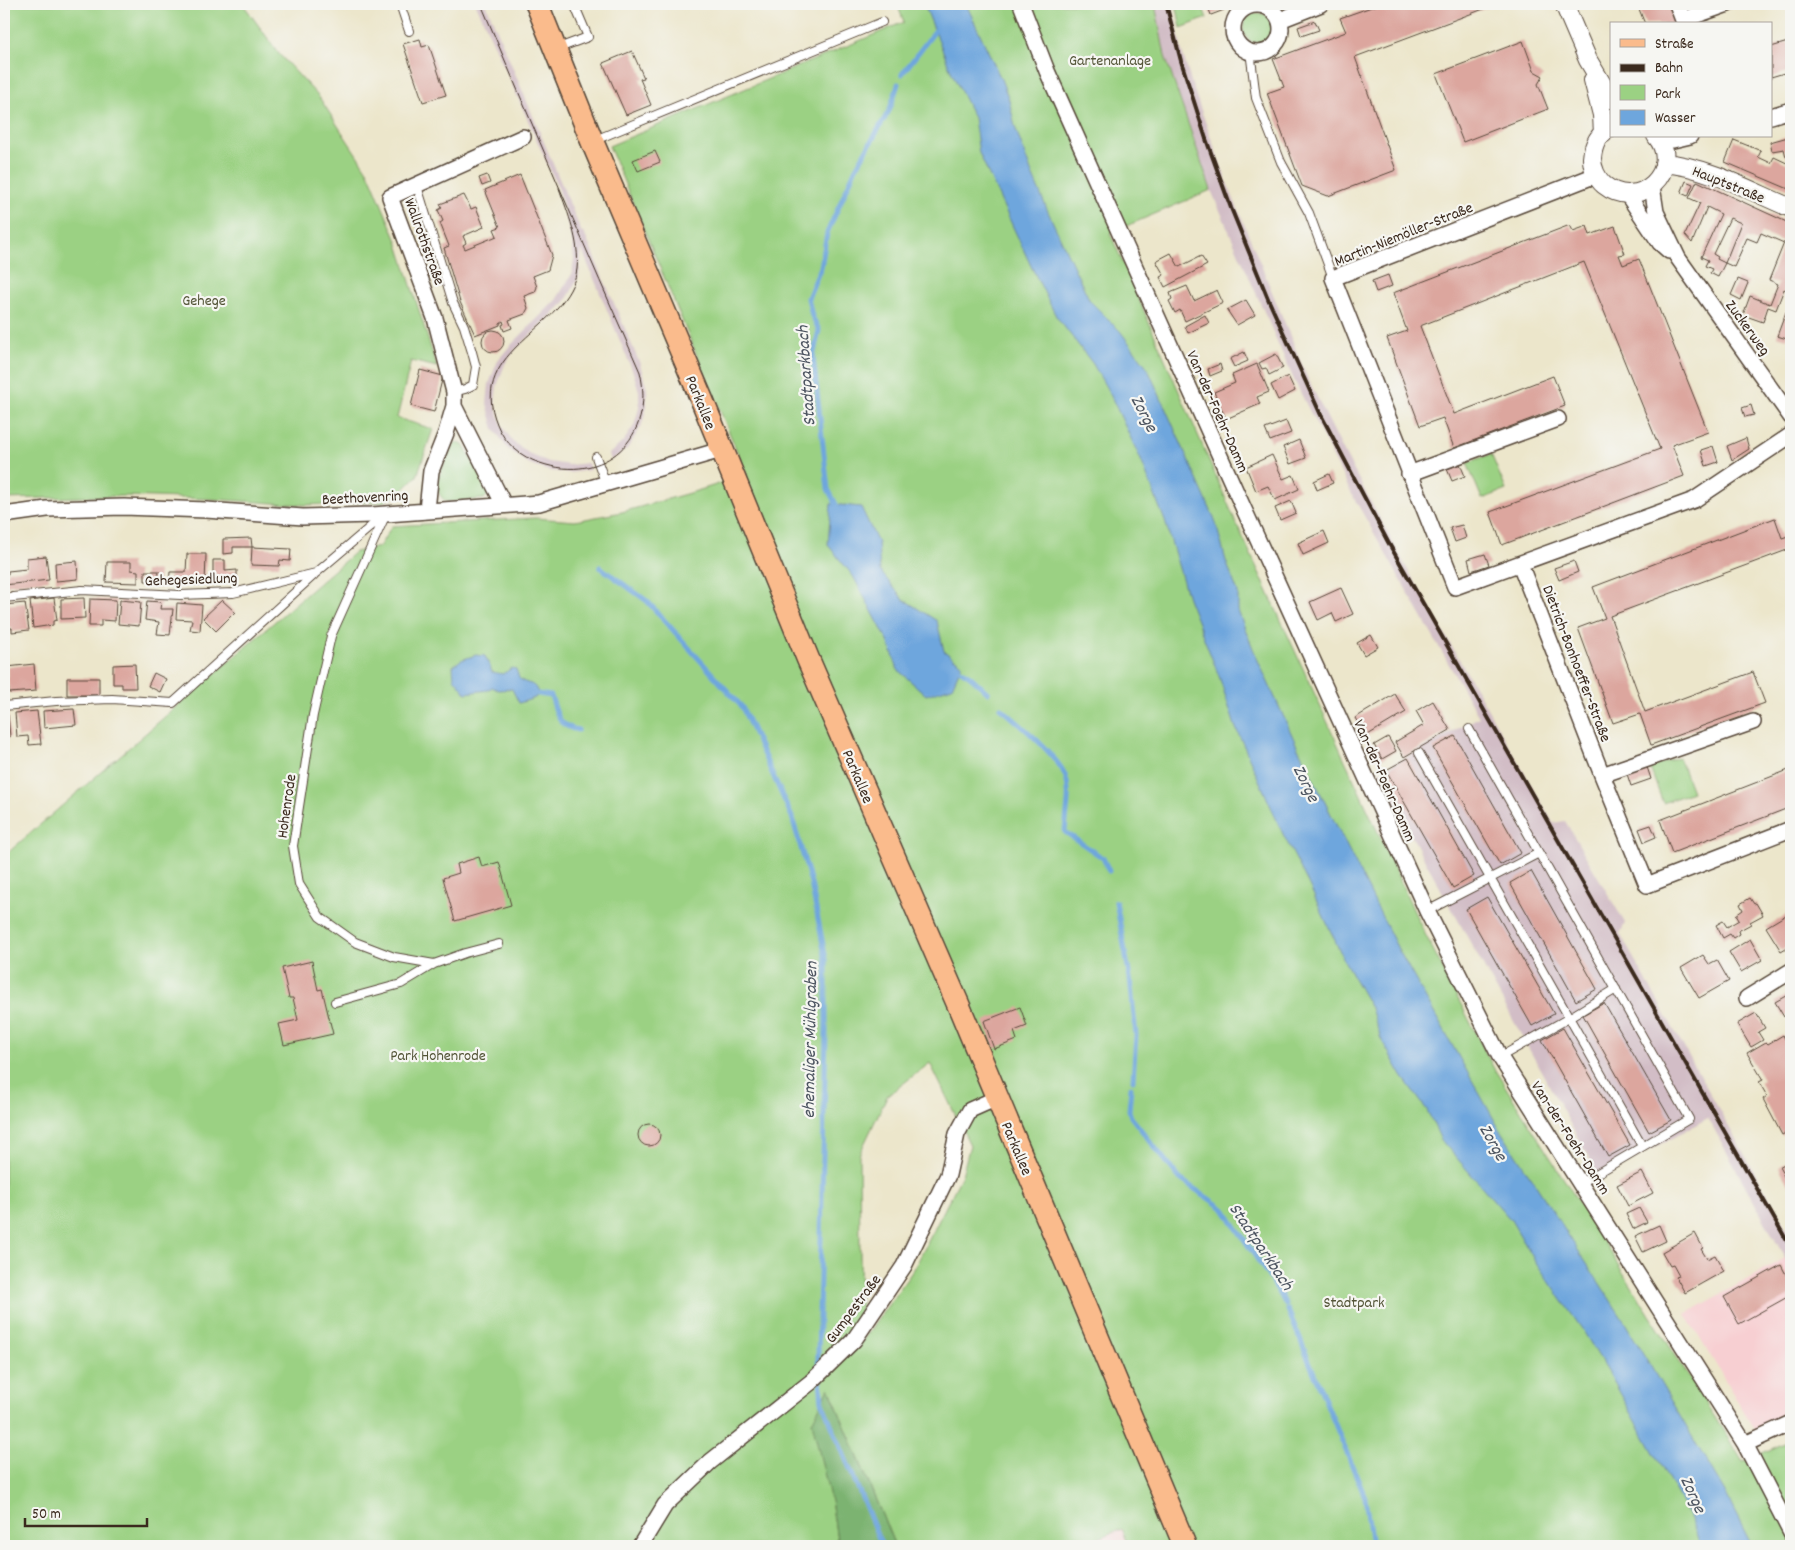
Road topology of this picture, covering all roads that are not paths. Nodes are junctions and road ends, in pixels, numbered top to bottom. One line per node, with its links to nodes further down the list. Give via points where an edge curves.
1 (400, 4): 12 (lane)
2 (537, 4): 13 (main road, Parkallee)
3 (574, 4): 13 (lane, via 588,37)
4 (1021, 4): 56 (street, Van-der-Foehr-Damm, via 1233,485)
5 (1262, 4): 10 (street, via 1276,13); 14 (street, via 1250,6 1236,18 1237,41)
6 (1321, 4): 10 (street)
7 (1564, 4): 15 (street)
8 (1677, 4): 9 (street, via 1683,20)
9 (1728, 4)
10 (1280, 20): 14 (street, via 1280,36 1275,45 1258,53)
11 (882, 22): 24 (lane)
12 (409, 31)
13 (556, 49): 24 (main road, Parkallee)
14 (1250, 51): 32 (lane, via 1256,98 1281,162 1309,213)
15 (1588, 60): 16 (street); 19 (street)
16 (1610, 97)
17 (1791, 110): 18 (street)
18 (1772, 116)
19 (1607, 130): 26 (street, via 1593,149)
20 (523, 137): 27 (street, Wallrothstraße)
21 (1658, 138): 25 (street, via 1664,151)
22 (1662, 138): 23 (street)
23 (1682, 138)
24 (592, 141): 37 (main road, Parkallee)
25 (1664, 163): 28 (street); 30 (street, Hauptstraße, via 1703,170)
26 (1596, 175): 29 (street, via 1610,190); 32 (street, Martin-Niemöller-Straße)
27 (417, 186): 33 (lane, via 476,366 473,385); 33 (street, Wallrothstraße, via 390,198 435,318)
28 (1652, 186): 29 (street, via 1633,195); 31 (street, Zuckerweg, via 1656,212)
29 (1627, 194): 31 (street, Zuckerweg, via 1660,243)
30 (1791, 208)
31 (1678, 258): 34 (street, Zuckerweg)
32 (1333, 278): 39 (street, Martin-Niemöller-Straße)
33 (454, 399): 41 (street, Wallrothstraße); 42 (street, via 446,433 431,471)
34 (1791, 417)
35 (1558, 419): 39 (street)
36 (1791, 435): 45 (street, via 1694,500)
37 (721, 450): 40 (street, Beethovenring); 65 (main road, Parkallee)
38 (597, 460): 40 (lane)
39 (1410, 474): 45 (street, Martin-Niemöller-Straße, via 1454,587)
40 (606, 484): 41 (street, Beethovenring, via 539,502)
41 (504, 505): 42 (street, Beethovenring)
42 (427, 510): 44 (street, Beethovenring)
43 (4, 514): 44 (street, Beethovenring, via 124,507 303,516)
44 (386, 514): 46 (lane, Gehegesiedlung); 58 (lane, Hohenrode, via 331,636 313,715 293,846 299,884 320,916 355,942 394,957)
45 (1520, 564): 52 (street, Dietrich-Bonhoeffer-Straße)
46 (316, 573): 47 (lane, Gehegesiedlung, via 233,593 180,595 82,590); 48 (lane, via 173,703 112,699)
47 (4, 598)
48 (4, 706)
49 (1753, 722): 52 (street)
50 (1469, 729): 54 (lane)
51 (1419, 752): 55 (lane)
52 (1602, 775): 53 (street, Dietrich-Bonhoeffer-Straße, via 1647,885)
53 (1791, 829)
54 (1539, 853): 55 (lane); 60 (lane)
55 (1490, 879): 56 (lane); 63 (lane)
56 (1427, 911): 64 (street, Van-der-Foehr-Damm)
57 (499, 944): 58 (lane, Hohenrode)
58 (434, 964): 62 (lane, via 401,984)
59 (1791, 971): 61 (street)
60 (1616, 989): 63 (lane); 66 (lane, via 1689,1119)
61 (1747, 998)
62 (335, 1002)
63 (1569, 1018): 64 (lane); 66 (lane)
64 (1500, 1057): 67 (street, Van-der-Foehr-Damm)
65 (997, 1098): 71 (street, Gumpestraße, via 970,1110 957,1134 948,1175 904,1266 854,1340 811,1382 710,1462 678,1492 665,1505); 72 (main road, Parkallee)
66 (1642, 1146): 67 (lane)
67 (1581, 1183): 69 (street, Van-der-Foehr-Damm)
68 (1791, 1423): 69 (street)
69 (1746, 1444): 70 (street, Van-der-Foehr-Damm)
70 (1791, 1533)
71 (640, 1546)
72 (1184, 1546)

